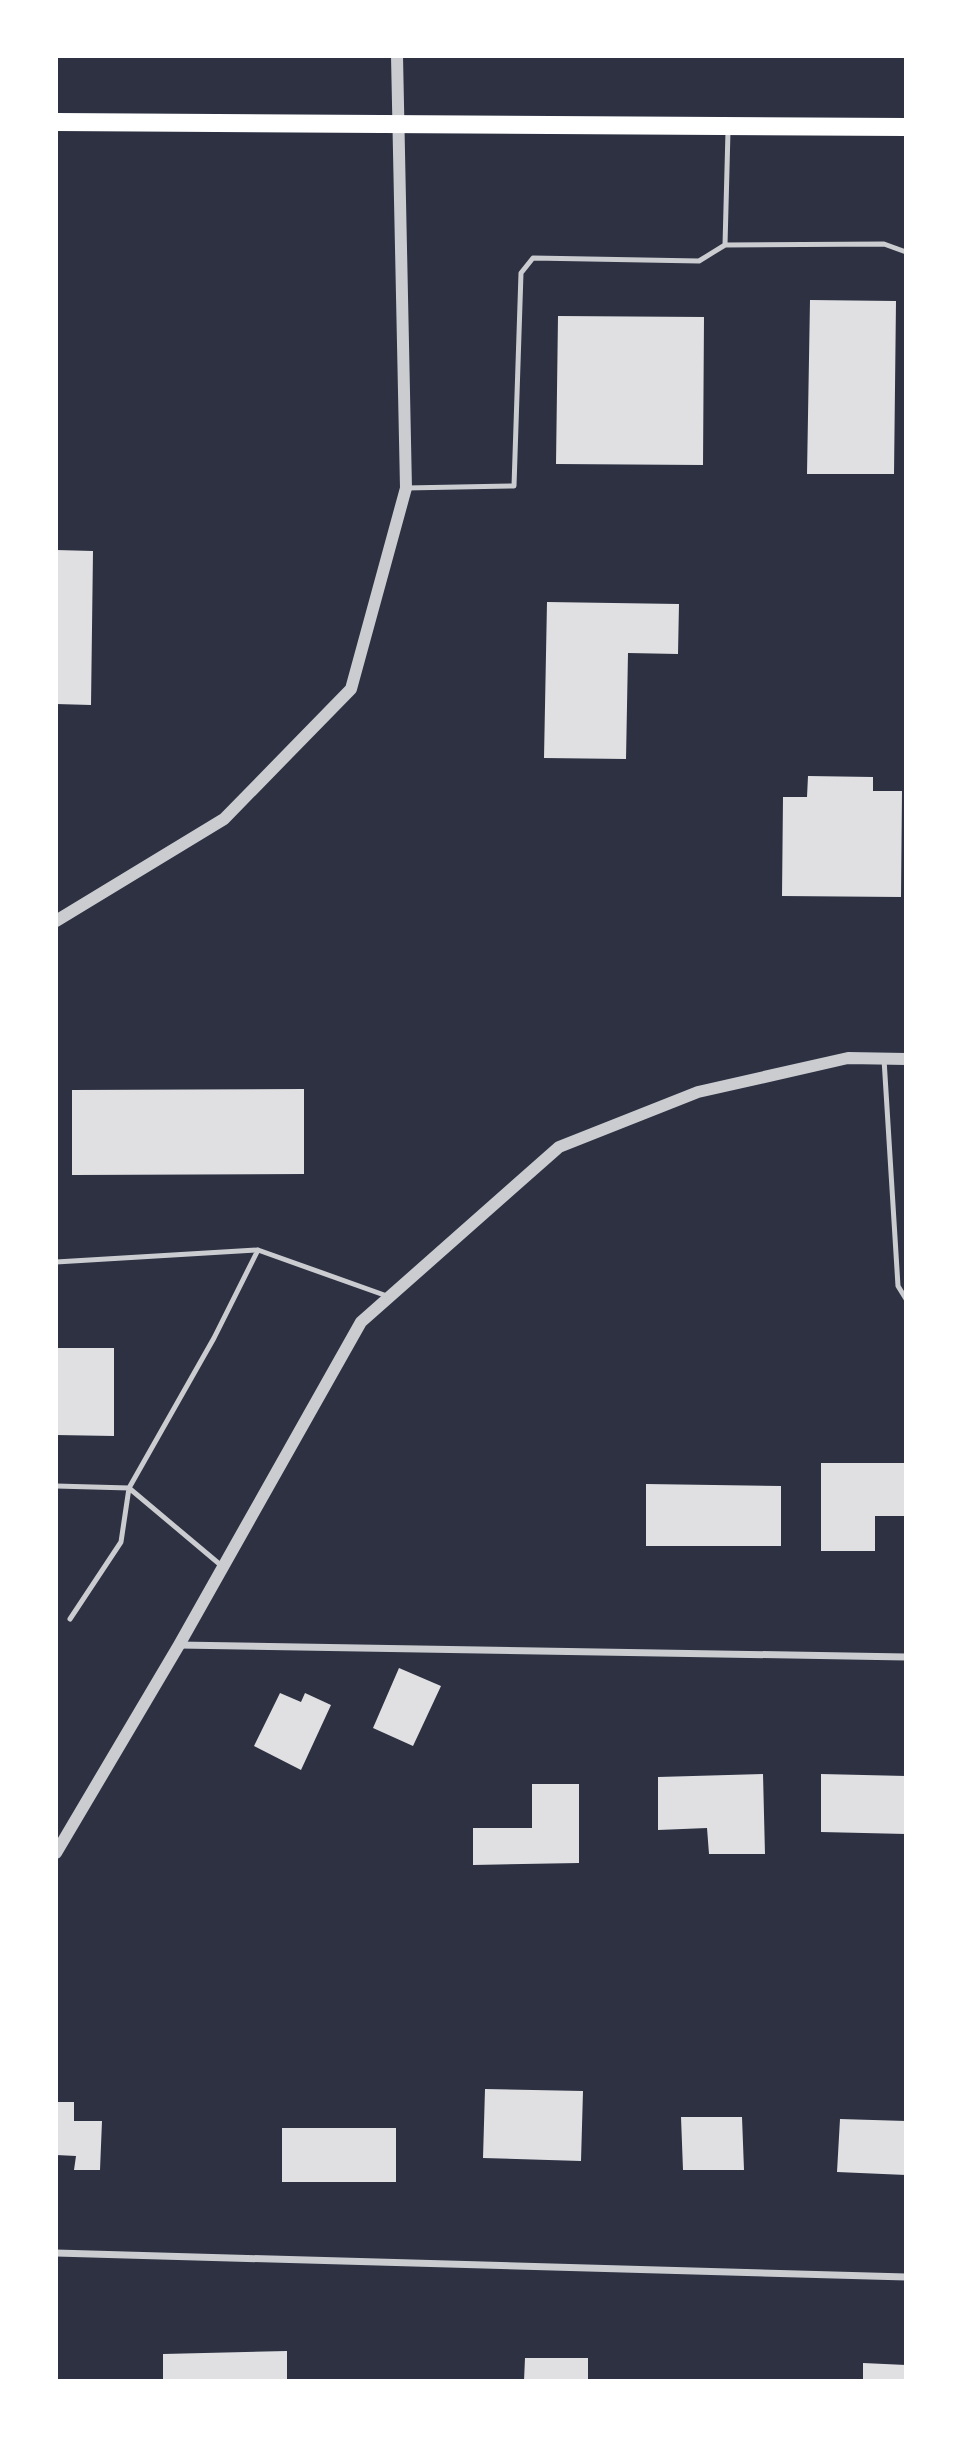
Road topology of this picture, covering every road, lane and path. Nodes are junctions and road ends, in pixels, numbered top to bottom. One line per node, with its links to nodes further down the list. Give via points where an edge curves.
1 (397, 56): 3 (street)
2 (56, 122): 3 (main road)
3 (397, 125): 4 (main road); 8 (street)
4 (728, 125): 5 (main road); 6 (lane)
5 (906, 127)
6 (725, 245): 7 (lane, via 884,244); 8 (lane, via 699,261 533,258 521,273 514,486)
7 (906, 252)
8 (406, 488): 9 (street, via 351,689 223,819)
9 (56, 921)
10 (884, 1059): 11 (street); 14 (street, via 848,1058 698,1092 559,1147); 15 (lane, via 898,1286)
11 (906, 1059)
12 (258, 1250): 13 (lane); 14 (lane); 17 (lane)
13 (56, 1262)
14 (390, 1297): 18 (street, via 362,1322)
15 (906, 1299)
16 (56, 1486): 17 (lane)
17 (129, 1488): 18 (lane); 19 (lane, via 121,1542)
18 (223, 1567): 20 (street)
19 (70, 1619)
20 (179, 1646): 21 (street); 22 (street)
21 (906, 1657)
22 (56, 1853)
23 (56, 2253): 24 (street)
24 (906, 2277)

